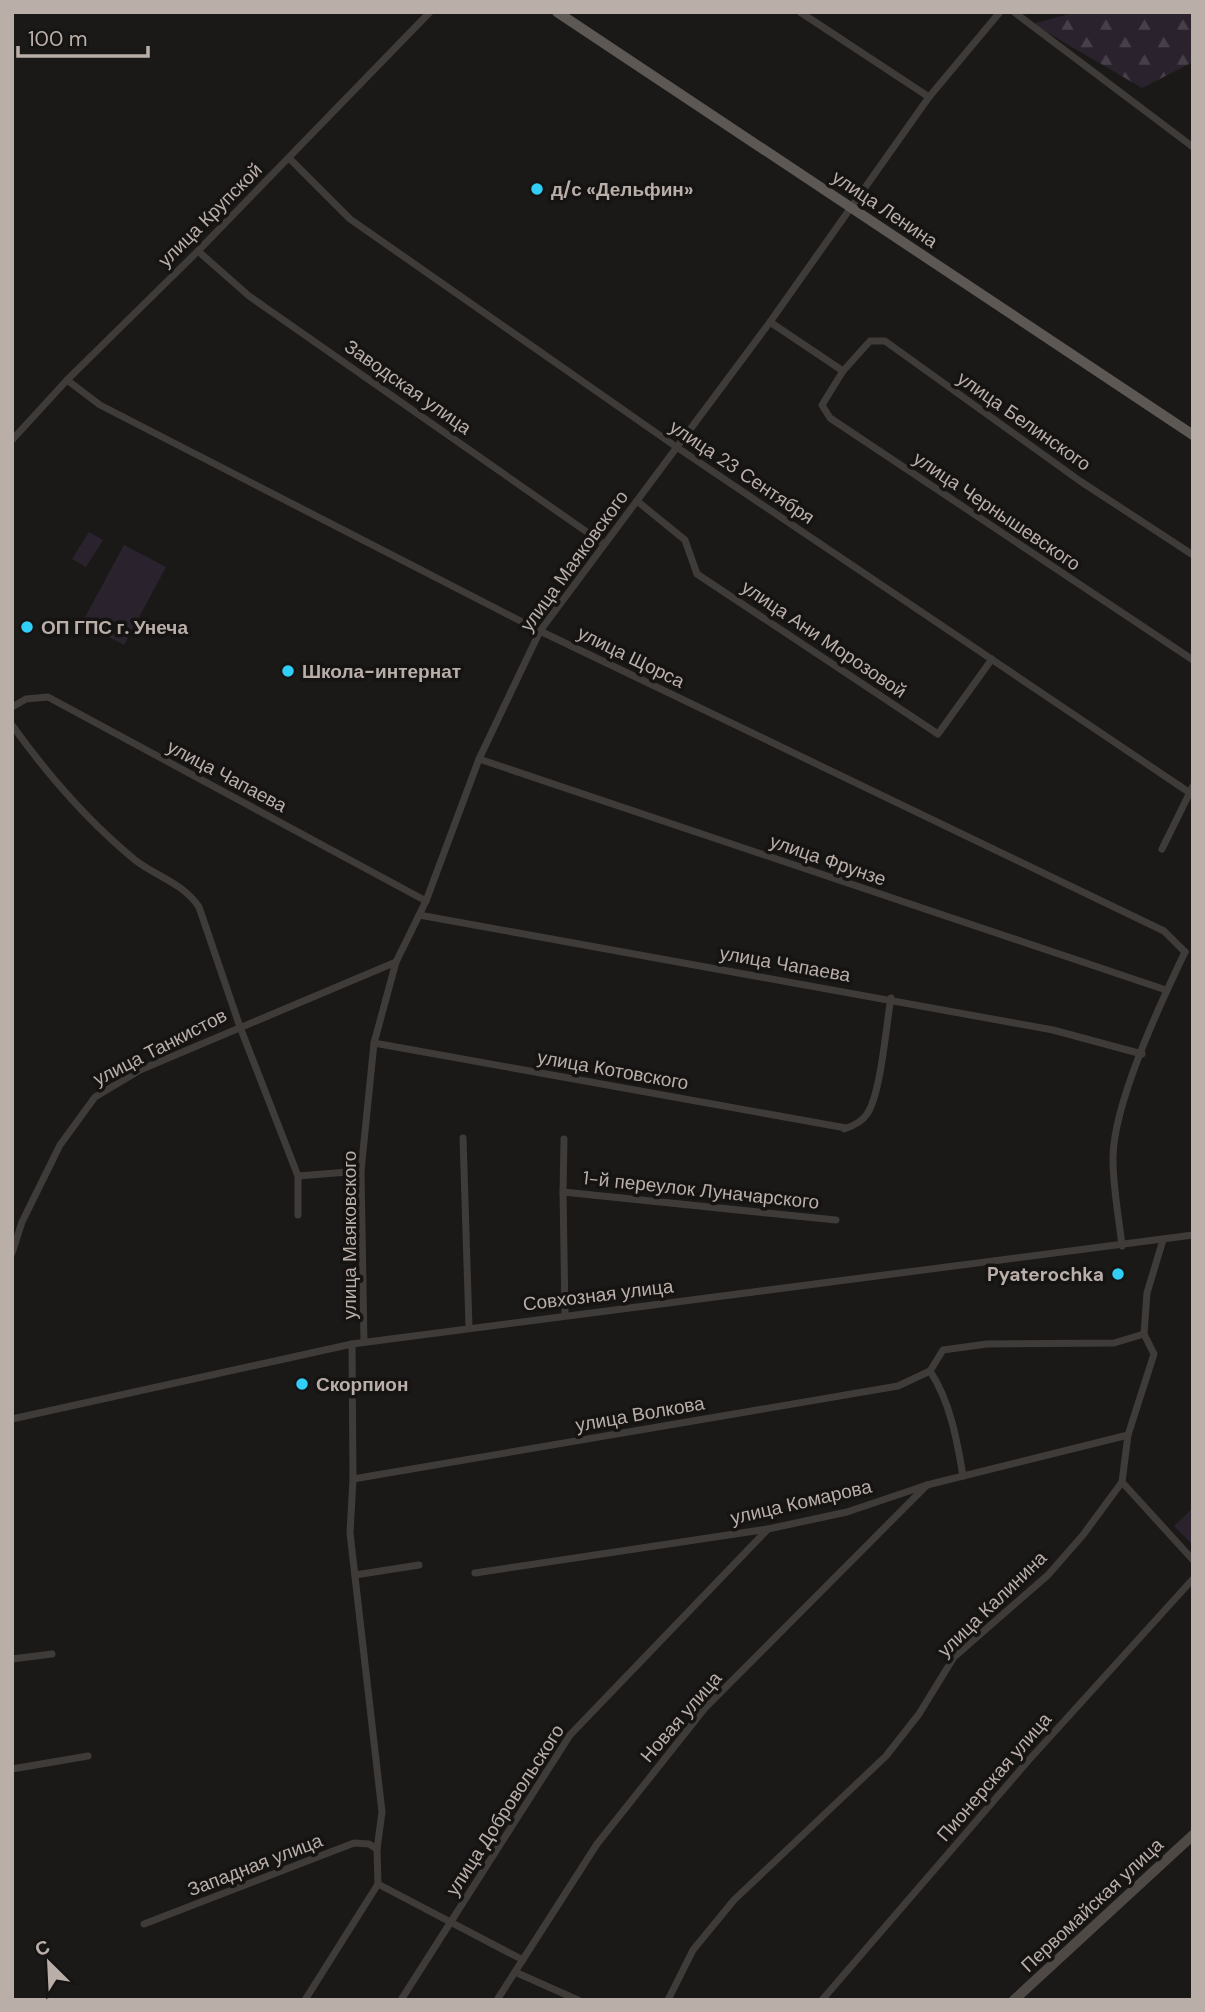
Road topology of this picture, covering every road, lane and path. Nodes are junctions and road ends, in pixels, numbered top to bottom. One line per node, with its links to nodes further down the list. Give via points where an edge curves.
1 (430, 12): 8 (street, улица Крупской)
2 (556, 12): 9 (main road, улица Ленина)
3 (800, 12): 6 (street)
4 (1000, 12): 6 (street, улица Маяковского)
5 (1014, 12): 7 (street)
6 (929, 97): 9 (street, улица Маяковского)
7 (1193, 147)
8 (289, 158): 10 (street, улица Крупской); 16 (street, улица 23 Сентября, via 350,219)
9 (850, 206): 11 (street, улица Маяковского); 14 (main road, улица Ленина)
10 (198, 251): 13 (street, улица Крупской); 18 (street, Заводская улица, via 249,296)
11 (770, 322): 12 (street); 16 (street, улица Маяковского)
12 (843, 372): 19 (street, улица Белинского, via 870,341 885,341 1080,481); 22 (street, улица Чернышевского, via 822,404 830,418)
13 (67, 380): 15 (street, улица Крупской); 20 (street, улица Щорса, via 100,405)
14 (1193, 435)
15 (12, 440)
16 (675, 446): 17 (street, улица Маяковского); 21 (street, улица 23 Сентября)
17 (638, 501): 18 (street, улица Маяковского); 21 (street, улица Ани Морозовой, via 685,540 697,574 938,734)
18 (604, 544): 20 (street, улица Маяковского)
19 (1193, 555)
20 (540, 631): 25 (street, улица Маяковского); 30 (street, улица Щорса, via 1164,931)
21 (992, 659): 26 (street, улица 23 Сентября)
22 (1193, 660)
23 (12, 707): 28 (street, улица Чапаева, via 26,699 48,698)
24 (12, 725): 34 (street, улица Танкистов, via 67,794 136,861 189,892 199,906)
25 (479, 759): 28 (street, улица Маяковского); 32 (street, улица Фрунзе)
26 (1191, 791): 27 (street)
27 (1162, 849)
28 (426, 901): 29 (street, улица Маяковского)
29 (419, 915): 31 (street, улица Маяковского); 33 (street, улица Чапаева)
30 (1189, 950): 32 (street)
31 (397, 962): 34 (street); 35 (street, улица Маяковского)
32 (1166, 990): 36 (street)
33 (891, 998): 35 (street, улица Котовского, via 875,1093 867,1114 845,1128); 36 (street, улица Чапаева, via 1053,1030)
34 (240, 1027): 40 (street); 45 (street, улица Танкистов, via 140,1070 95,1097 60,1146)
35 (374, 1043): 39 (street, улица Маяковского)
36 (1142, 1054): 48 (street, via 1121,1107 1113,1158)
37 (463, 1138): 51 (street)
38 (564, 1139): 41 (street, 1-й переулок Луначарского)
39 (361, 1171): 40 (street); 53 (street, улица Маяковского)
40 (298, 1176): 42 (street)
41 (563, 1192): 44 (street, 1-й переулок Луначарского); 50 (street, 1-й переулок Луначарского)
42 (298, 1214)
43 (12, 1218): 45 (street)
44 (836, 1220)
45 (22, 1222): 49 (street, улица Танкистов)
46 (1193, 1235): 47 (street, Совхозная улица)
47 (1163, 1240): 48 (street, Совхозная улица); 52 (street, улица Калинина, via 1147,1293)
48 (1122, 1246): 50 (street, Совхозная улица)
49 (12, 1253)
50 (565, 1315): 51 (street, Совхозная улица)
51 (469, 1327): 53 (street, Совхозная улица)
52 (1144, 1334): 55 (street, улица Волкова, via 1114,1343 987,1344 943,1350); 57 (street, улица Калинина, via 1154,1354)
53 (364, 1342): 54 (street, Совхозная улица)
54 (352, 1344): 56 (street, Совхозная улица); 59 (street, улица Маяковского)
55 (930, 1371): 58 (street, via 958,1440); 59 (street, улица Волкова, via 898,1386)
56 (12, 1419)
57 (1128, 1435): 58 (street, улица Комарова); 60 (street, улица Калинина)
58 (963, 1476): 61 (street, улица Комарова)
59 (353, 1479): 66 (street, улица Маяковского, via 350,1533)
60 (1122, 1482): 63 (street); 83 (street, улица Калинина, via 1048,1575 954,1657 886,1756 734,1900 693,1950)
61 (928, 1485): 62 (street, улица Комарова, via 847,1512); 77 (street, Новая улица, via 705,1708 597,1844)
62 (768, 1529): 65 (street, улица Комарова); 75 (street, улица Добровольского, via 570,1735)
63 (1193, 1560)
64 (419, 1565): 66 (street)
65 (475, 1573)
66 (355, 1575): 73 (street, улица Маяковского, via 382,1812)
67 (1193, 1578): 84 (street, Пионерская улица)
68 (52, 1654): 69 (street)
69 (12, 1659)
70 (89, 1756): 71 (street)
71 (12, 1769)
72 (1193, 1835): 85 (street, Первомайская улица)
73 (377, 1849): 74 (street, улица Маяковского); 76 (street, Западная улица, via 369,1843 354,1843)
74 (378, 1884): 75 (street); 79 (street)
75 (450, 1923): 77 (street); 80 (street, улица Добровольского)
76 (144, 1924)
77 (523, 1960): 78 (street, Новая улица)
78 (515, 1972): 81 (street, Новая улица); 82 (street)
79 (305, 2000)
80 (401, 2000)
81 (497, 2000)
82 (578, 2000)
83 (668, 2000)
84 (822, 2000)
85 (1014, 2000)

